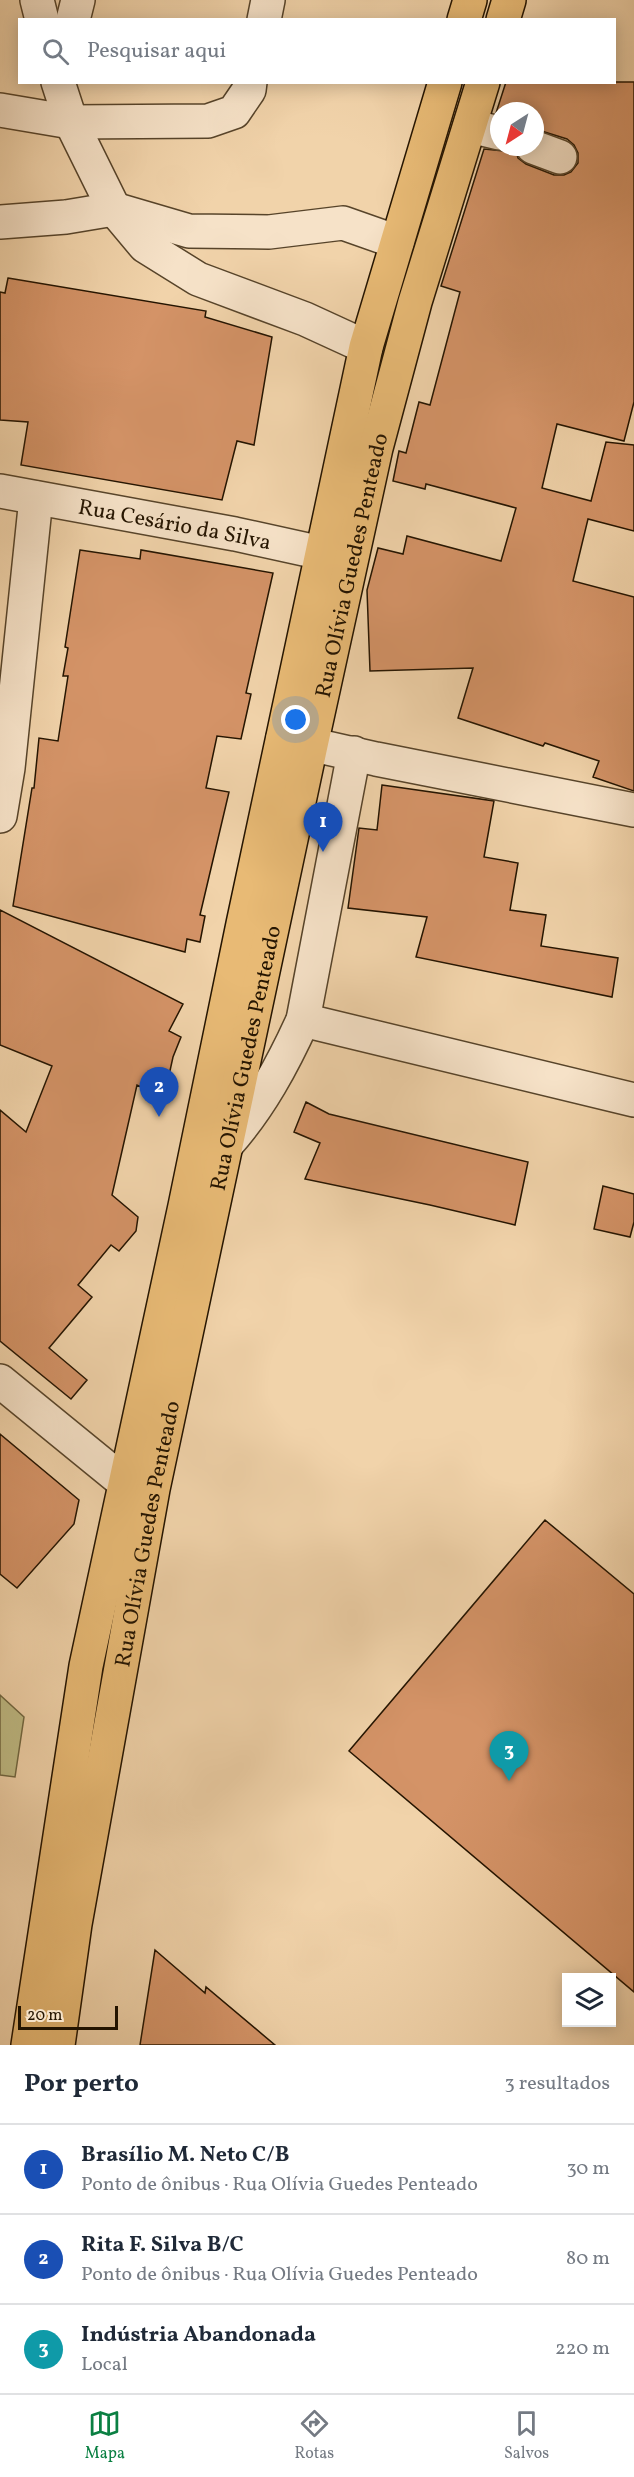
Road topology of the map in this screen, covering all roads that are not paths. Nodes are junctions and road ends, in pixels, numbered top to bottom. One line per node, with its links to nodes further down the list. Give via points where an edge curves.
1 (37, 0): 6 (street)
2 (78, 0): 7 (street)
3 (268, 0): 8 (street)
4 (470, 0): 9 (main road)
5 (509, 0): 10 (main road)
6 (42, 18)
7 (74, 18)
8 (264, 18)
9 (465, 18)
10 (504, 18)
11 (59, 84): 16 (street)
12 (250, 84): 16 (street, via 234,112 208,121)
13 (444, 84): 20 (main road, Rua Olívia Guedes Penteado)
14 (483, 84): 17 (main road, Rua Olívia Guedes Penteado)
15 (0, 110): 16 (street)
16 (71, 122): 18 (street)
17 (484, 130): 22 (main road, Rua Olívia Guedes Penteado)
18 (114, 209): 19 (street); 20 (street, via 189,231 268,232 344,223); 23 (street, via 145,246 198,279 305,319)
19 (0, 222)
20 (397, 242): 21 (main road, Rua Olívia Guedes Penteado)
21 (382, 291): 22 (main road); 23 (main road, Rua Olívia Guedes Penteado)
22 (415, 302): 26 (main road, Rua Olívia Guedes Penteado, via 376,448)
23 (366, 347): 26 (main road, Rua Olívia Guedes Penteado)
24 (0, 491): 25 (street, Rua Cesário da Silva)
25 (36, 498): 26 (street, Rua Cesário da Silva); 30 (street)
26 (337, 557): 27 (main road, Rua Olívia Guedes Penteado)
27 (297, 742): 28 (street); 33 (main road, Rua Olívia Guedes Penteado); 35 (main road, Rua Olívia Guedes Penteado)
28 (354, 753): 29 (street); 31 (street)
29 (634, 810)
30 (0, 816)
31 (303, 1020): 32 (street); 33 (street, via 250,1118)
32 (634, 1100)
33 (227, 1144): 35 (main road, Rua Olívia Guedes Penteado)
34 (0, 1381): 35 (street)
35 (139, 1486): 36 (main road, Rua Olívia Guedes Penteado, via 86,1666); 37 (main road, Rua Olívia Guedes Penteado)
36 (28, 2045)
37 (58, 2045)

